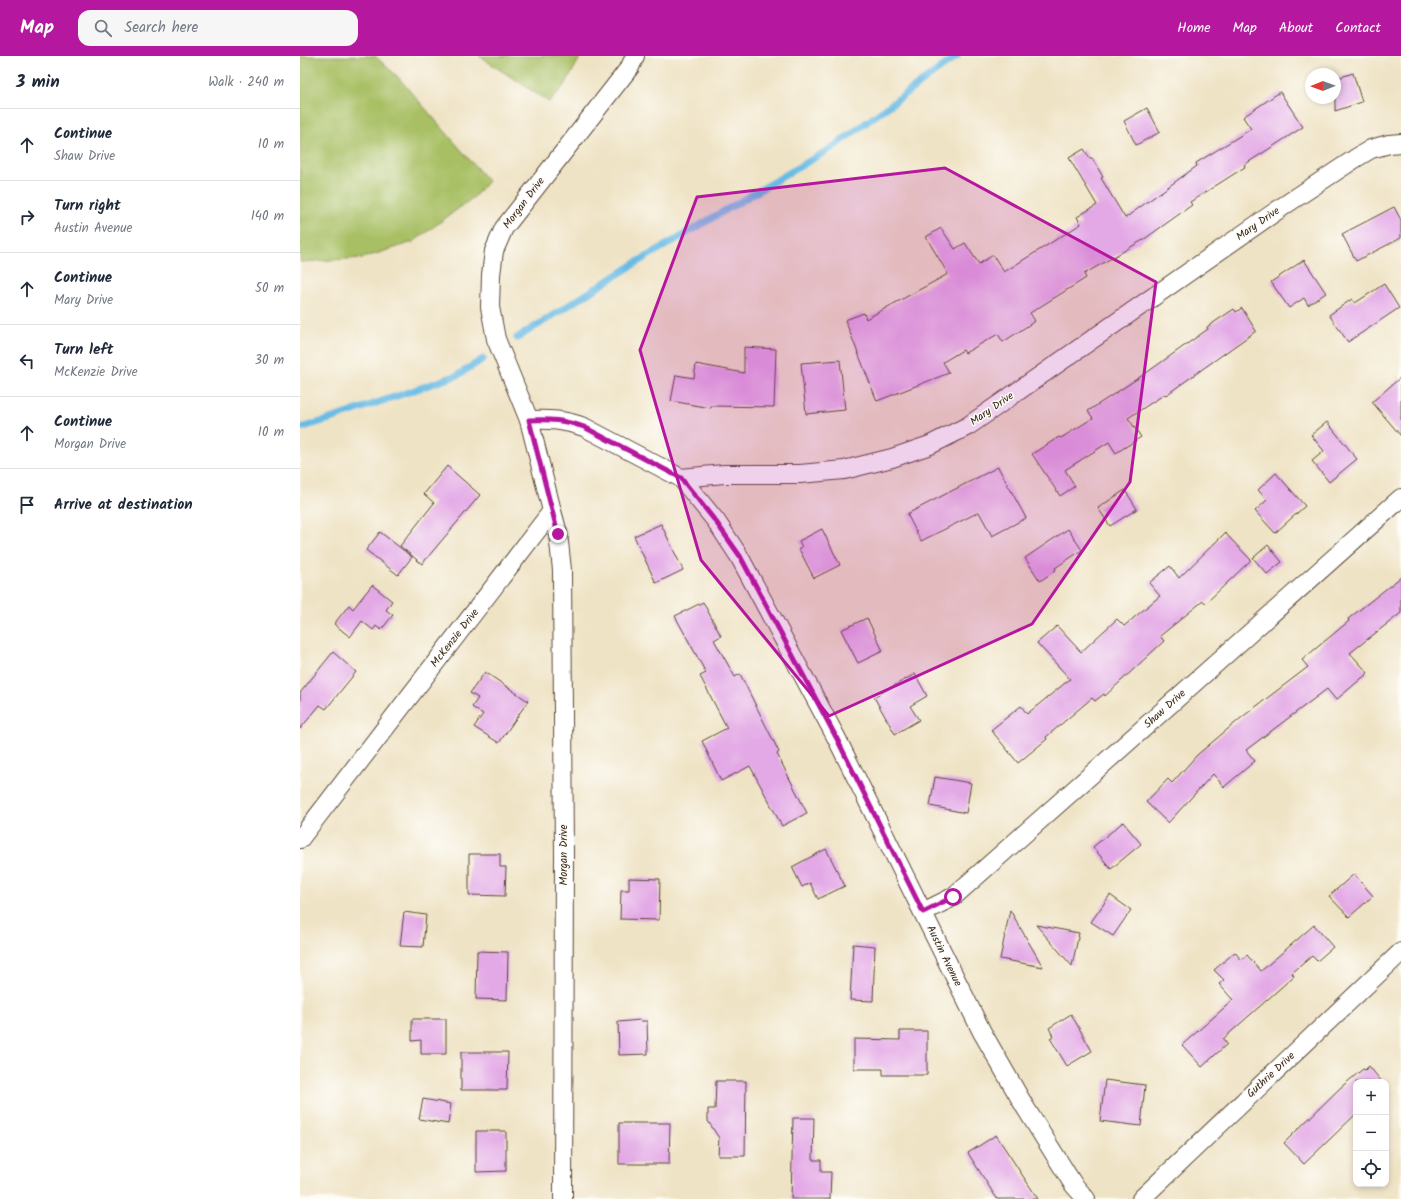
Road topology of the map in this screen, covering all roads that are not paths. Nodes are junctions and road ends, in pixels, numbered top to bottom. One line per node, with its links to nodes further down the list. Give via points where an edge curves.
1 (635, 56): 3 (street, Morgan Drive, via 630,67 504,228 494,251 490,307 496,339)
2 (1401, 143): 4 (street, Mary Drive, via 1371,149 1356,158 968,426 930,445 844,470)
3 (529, 420): 4 (street, via 562,420 584,427); 6 (street)
4 (681, 478): 8 (street, Austin Avenue, via 740,556 836,737)
5 (1401, 498): 8 (street, Shaw Drive, via 953,897)
6 (552, 511): 7 (street, McKenzie Drive); 10 (street, Morgan Drive, via 558,534 562,570)
7 (300, 839)
8 (923, 912): 11 (street, Austin Avenue, via 990,1046 1073,1184)
9 (1401, 952): 12 (street, Guthrie Drive)
10 (563, 1199)
11 (1086, 1199)
12 (1141, 1199)

